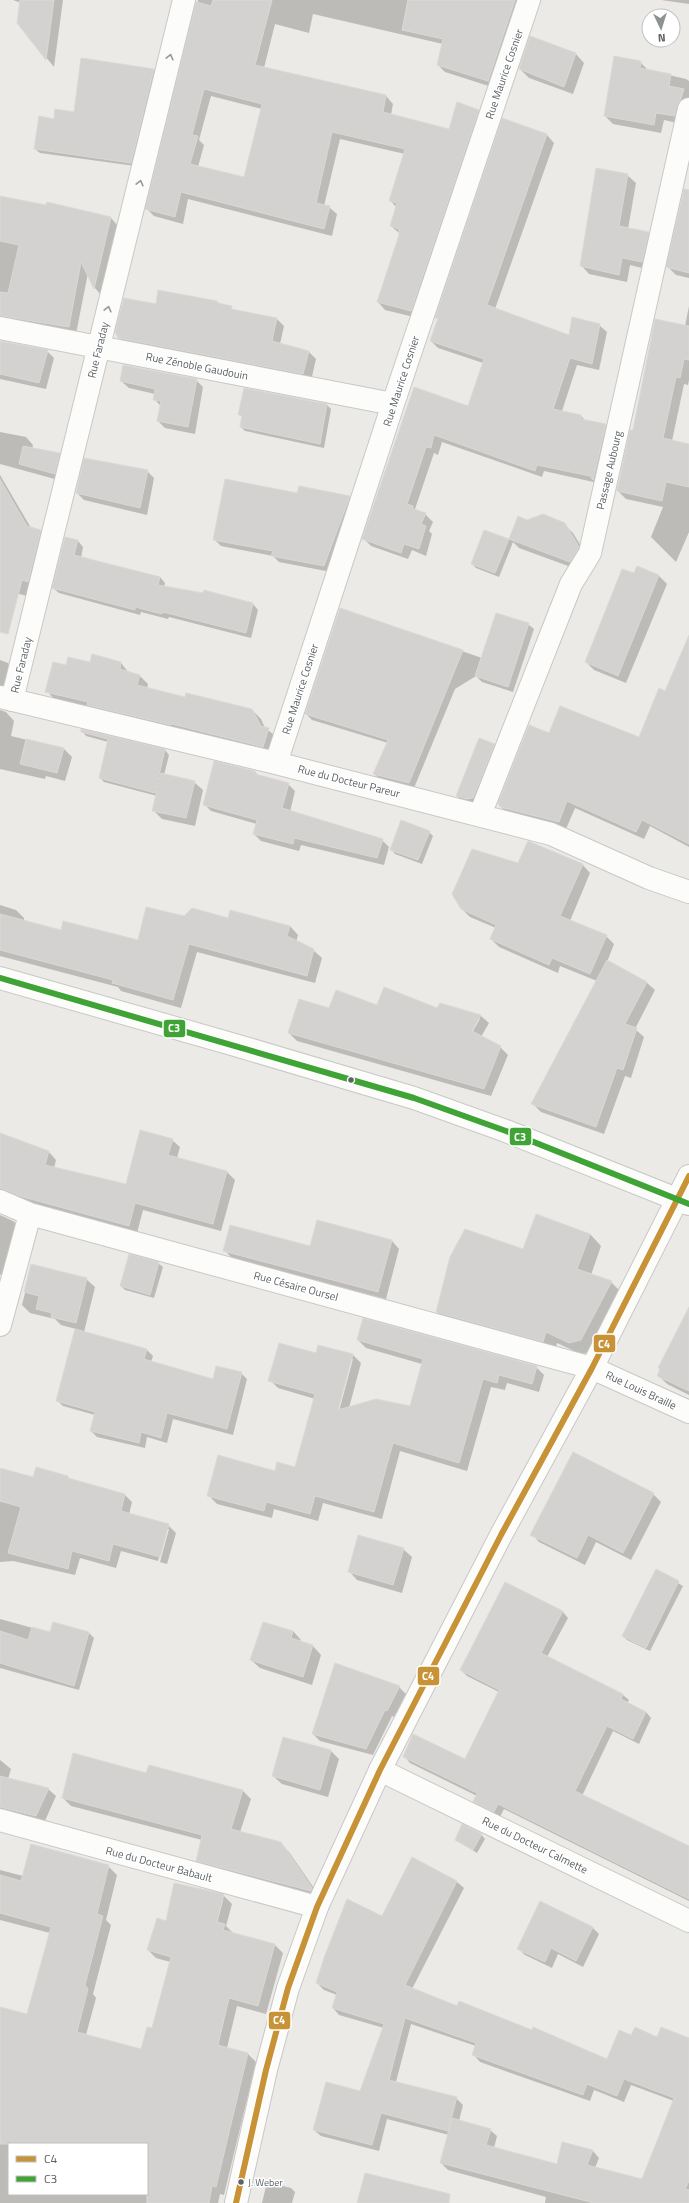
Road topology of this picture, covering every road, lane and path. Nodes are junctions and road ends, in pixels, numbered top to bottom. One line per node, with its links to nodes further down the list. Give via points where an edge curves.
1 (184, 0): 5 (street, Rue Faraday, one-way to 1)
2 (529, 0): 6 (street, Rue Maurice Cosnier)
3 (689, 109): 9 (street, Passage Aubourg, via 590,554 571,584)
4 (0, 328): 5 (street, Rue Zénoble Gaudouin)
5 (99, 347): 6 (street, Rue Zénoble Gaudouin); 7 (street, Rue Faraday)
6 (393, 404): 8 (street, Rue Maurice Cosnier)
7 (6, 698): 8 (street, Rue du Docteur Pareur)
8 (276, 763): 9 (street, Rue du Docteur Pareur)
9 (480, 814): 10 (street, Rue du Docteur Pareur, via 551,834 649,878)
10 (689, 892)
11 (0, 978): 14 (street, via 235,1044 414,1098 513,1134)
12 (689, 1176): 14 (street)
13 (0, 1201): 15 (street, Rue Césaire Oursel)
14 (683, 1202): 17 (street)
15 (30, 1214): 16 (street); 17 (street, Rue Césaire Oursel)
16 (0, 1325)
17 (592, 1368): 18 (street, Rue Louis Braille); 19 (street, via 501,1535)
18 (689, 1412)
19 (380, 1770): 21 (street); 22 (street, Rue du Docteur Calmette)
20 (0, 1820): 21 (street, Rue du Docteur Babault)
21 (317, 1907): 23 (street, via 288,1988 268,2062)
22 (689, 1921)
23 (236, 2203)

